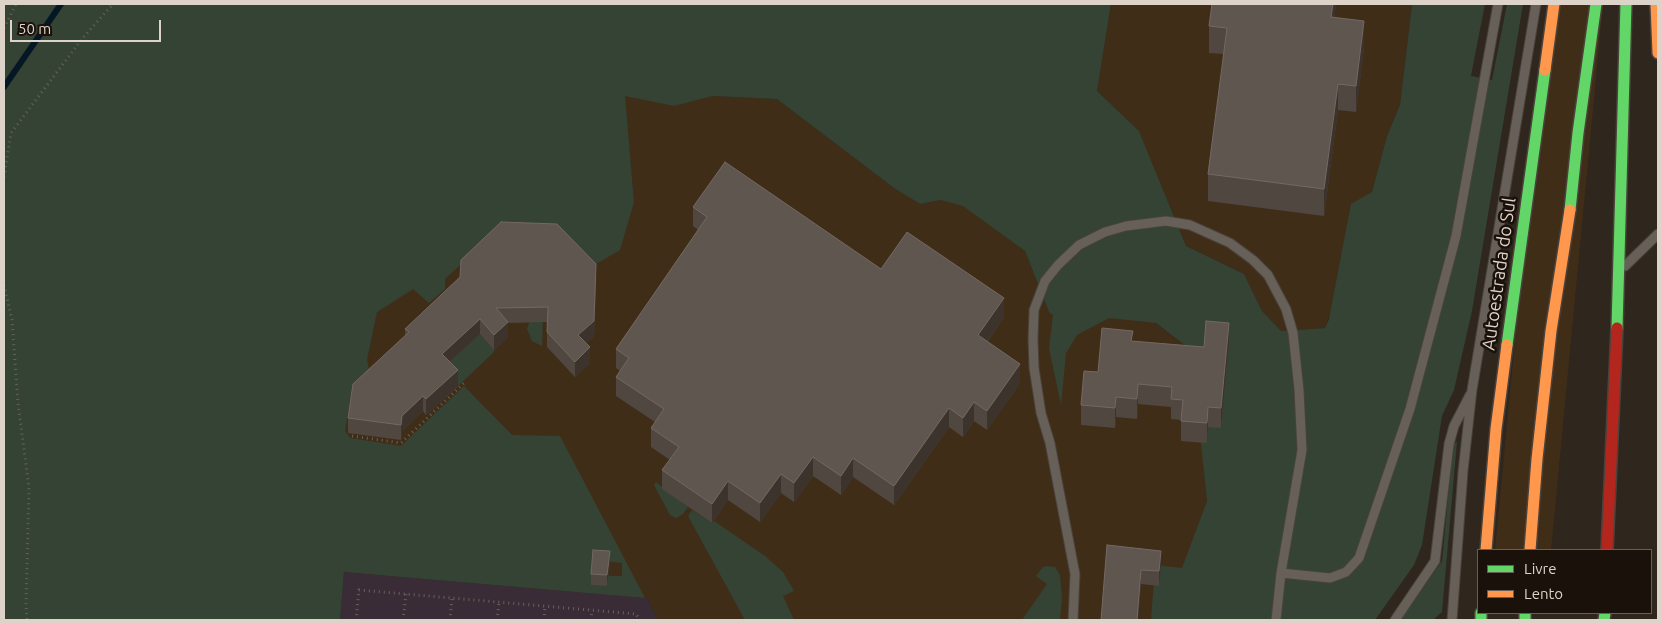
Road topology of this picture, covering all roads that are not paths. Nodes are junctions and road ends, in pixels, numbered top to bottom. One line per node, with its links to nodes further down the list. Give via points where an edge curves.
1 (1498, 4): 14 (lane, via 1456,236 1410,409 1359,558 1346,572 1330,578)
2 (1536, 4): 10 (lane)
3 (1554, 4): 11 (highway, Autoestrada do Sul, via 1496,430)
4 (1596, 4): 12 (highway, via 1551,331)
5 (1626, 4): 9 (highway)
6 (1656, 4): 7 (highway)
7 (1658, 52)
8 (1658, 234): 9 (lane)
9 (1619, 272): 13 (highway)
10 (1472, 390): 17 (lane, via 1449,444 1435,562); 18 (lane)
11 (1486, 549)
12 (1530, 549)
13 (1607, 549)
14 (1281, 573): 15 (lane, via 1302,450 1293,333 1286,308 1268,275 1230,243 1190,225 1166,221 1126,226 1079,245 1058,264 1045,281 1034,310 1034,368 1075,574); 16 (lane)
15 (1073, 620)
16 (1276, 620)
17 (1396, 620)
18 (1452, 620)

